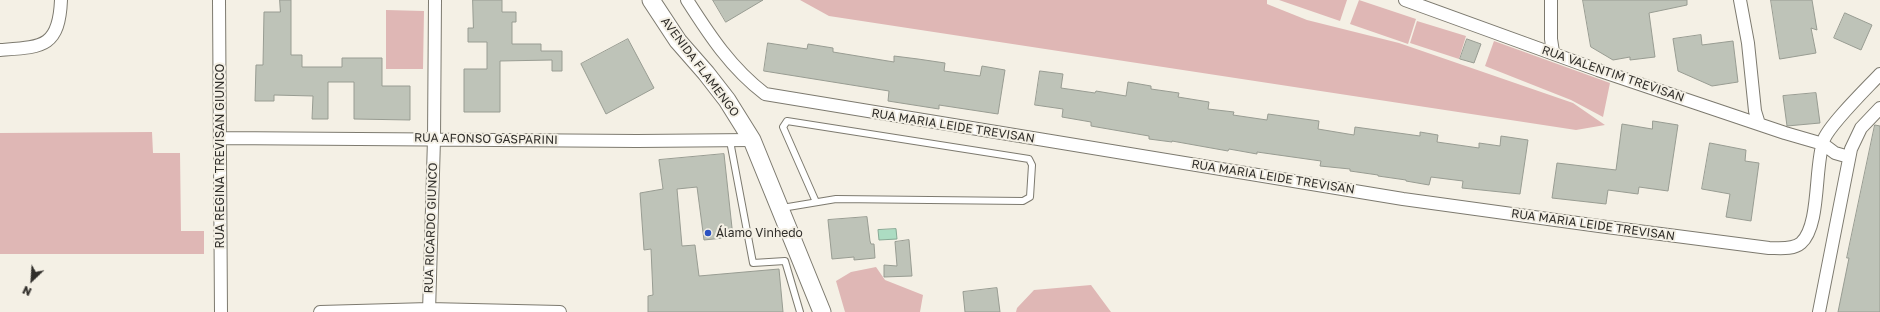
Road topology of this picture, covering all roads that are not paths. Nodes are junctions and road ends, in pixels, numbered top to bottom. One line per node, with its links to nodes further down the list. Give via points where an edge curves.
1 (61, 0): 9 (street, via 60,21 55,34 31,48)
2 (218, 0): 14 (street, RUA REGINA TREVISAN GIUNCO)
3 (435, 0): 15 (street, RUA RICARDO GIUNCO)
4 (651, 0): 16 (street, AVENIDA FLAMENGO, via 678,41 727,100)
5 (687, 0): 18 (street, RUA MARIA LEIDE TREVISAN, via 718,48 748,80 766,94 1403,199 1769,248 1790,248 1802,243 1813,223)
6 (1405, 0): 10 (street, RUA VALENTIM TREVISAN)
7 (1551, 0): 10 (street)
8 (1740, 0): 13 (street, via 1748,43 1755,112)
9 (0, 50)
10 (1553, 52): 13 (street, RUA VALENTIM TREVISAN, via 1598,70)
11 (1880, 74): 18 (street, via 1836,123)
12 (1880, 108): 19 (street, via 1861,128)
13 (1759, 124): 18 (street, RUA VALENTIM TREVISAN)
14 (220, 138): 15 (street, RUA AFONSO GASPARINI); 23 (street, RUA REGINA TREVISAN GIUNCO)
15 (434, 139): 17 (street, RUA AFONSO GASPARINI); 22 (street, RUA RICARDO GIUNCO)
16 (752, 140): 17 (street, RUA AFONSO GASPARINI); 21 (street, AVENIDA FLAMENGO)
17 (730, 141): 26 (lane, via 752,263 785,261)
18 (1823, 144): 19 (street, RUA VALENTIM TREVISAN, via 1835,154)
19 (1849, 157): 28 (street)
20 (816, 202): 20 (lane, via 836,199 1023,201 1030,197 1032,166 1029,159 787,121 783,127); 21 (lane)
21 (780, 208): 27 (street, AVENIDA FLAMENGO)
22 (429, 311): 24 (street); 25 (street)
23 (221, 312)
24 (320, 312)
25 (560, 312)
26 (800, 312)
27 (822, 312)
28 (1819, 312)

